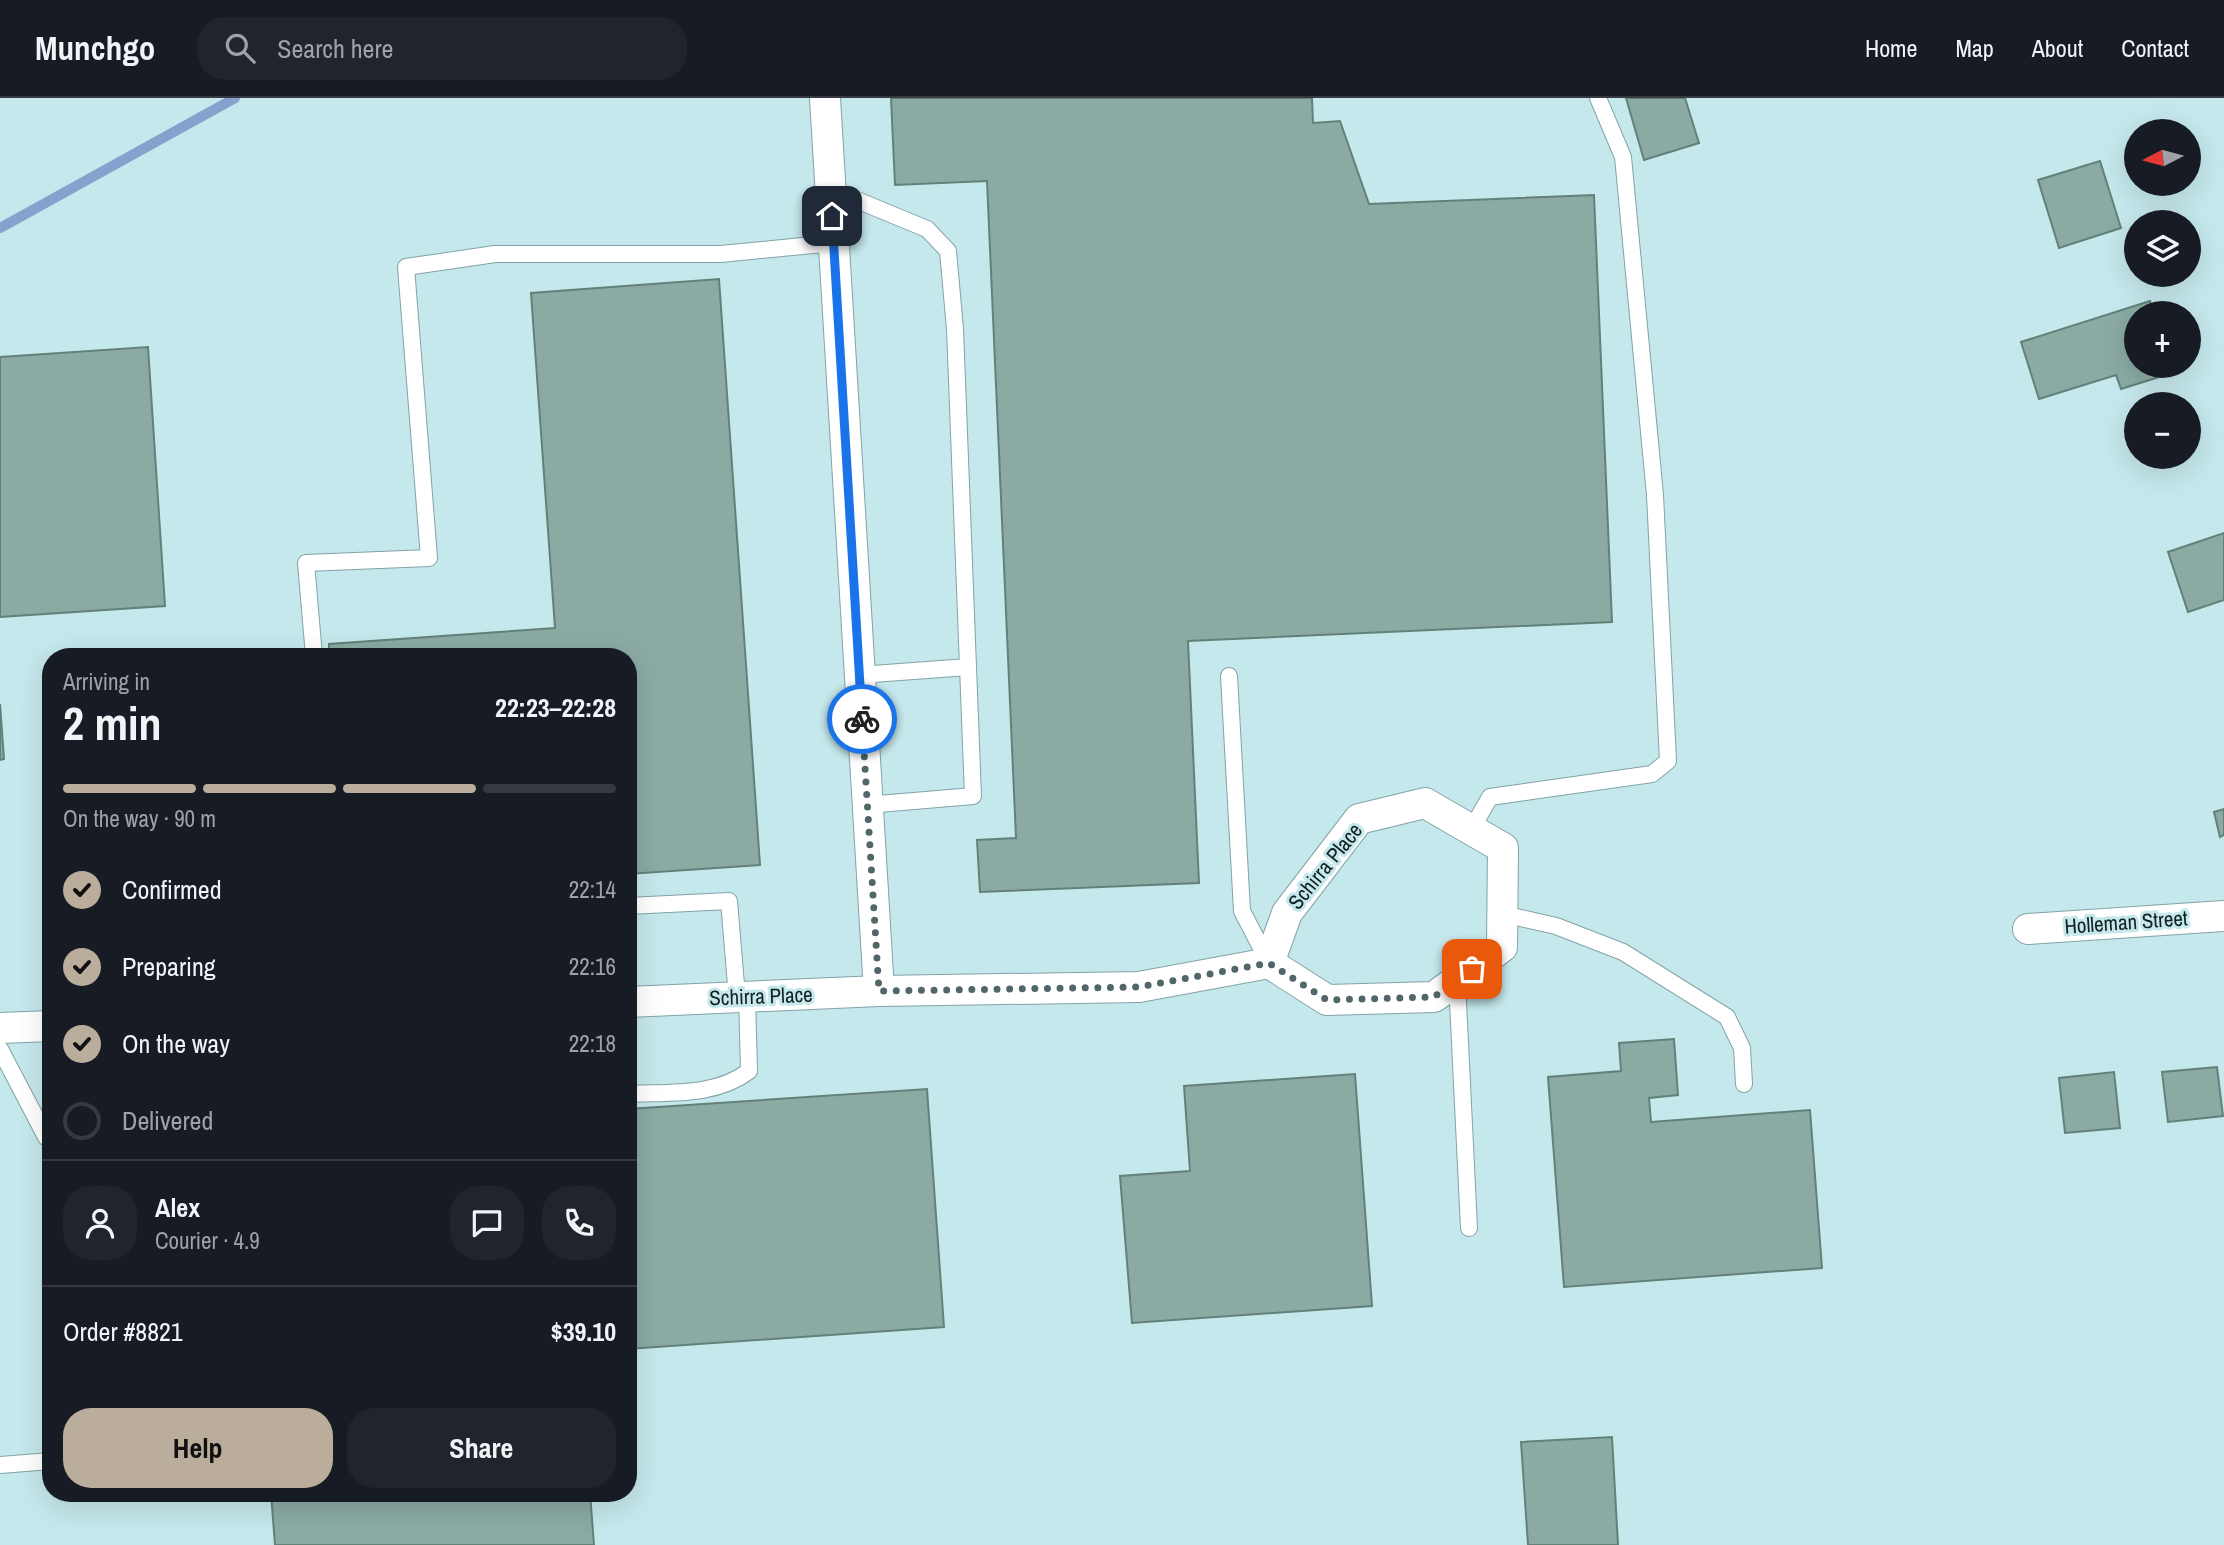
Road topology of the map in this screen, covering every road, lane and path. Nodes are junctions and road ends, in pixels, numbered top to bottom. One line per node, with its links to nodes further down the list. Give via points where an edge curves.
1 (825, 98): 3 (street)
2 (1598, 98): 10 (lane, via 1623,156 1655,495 1668,761 1652,774 1490,797)
3 (830, 189): 4 (street); 6 (lane, via 927,229 948,251)
4 (833, 243): 5 (lane, via 721,254 495,254 406,267 429,558 306,563); 7 (street)
5 (313, 648)
6 (968, 667): 7 (lane); 9 (lane, via 973,796)
7 (859, 675): 9 (street)
8 (1229, 676): 15 (lane, via 1242,911)
9 (867, 805): 17 (street)
10 (1471, 830): 12 (street, Schirra Place, via 1503,848); 15 (street, Schirra Place, via 1425,803 1359,819 1287,913)
11 (637, 906): 18 (lane, via 729,901)
12 (1503, 914): 16 (street, Schirra Place, via 1502,947); 23 (lane, via 1556,926 1623,953 1727,1017 1742,1048)
13 (2224, 916): 14 (street, Holleman Street)
14 (2028, 929)
15 (1269, 963): 16 (street, Schirra Place, via 1327,1000 1434,997); 17 (street, Schirra Place, via 1139,987)
16 (1457, 981): 26 (lane)
17 (879, 991): 18 (street, Schirra Place)
18 (742, 997): 19 (street, Schirra Place); 24 (lane, via 749,1071 733,1083 704,1091)
19 (637, 1002)
20 (42, 1026): 21 (street)
21 (0, 1028)
22 (0, 1049): 25 (lane)
23 (1744, 1084)
24 (637, 1094)
25 (42, 1128)
26 (1469, 1228)
27 (42, 1462): 28 (lane)
28 (0, 1465)

